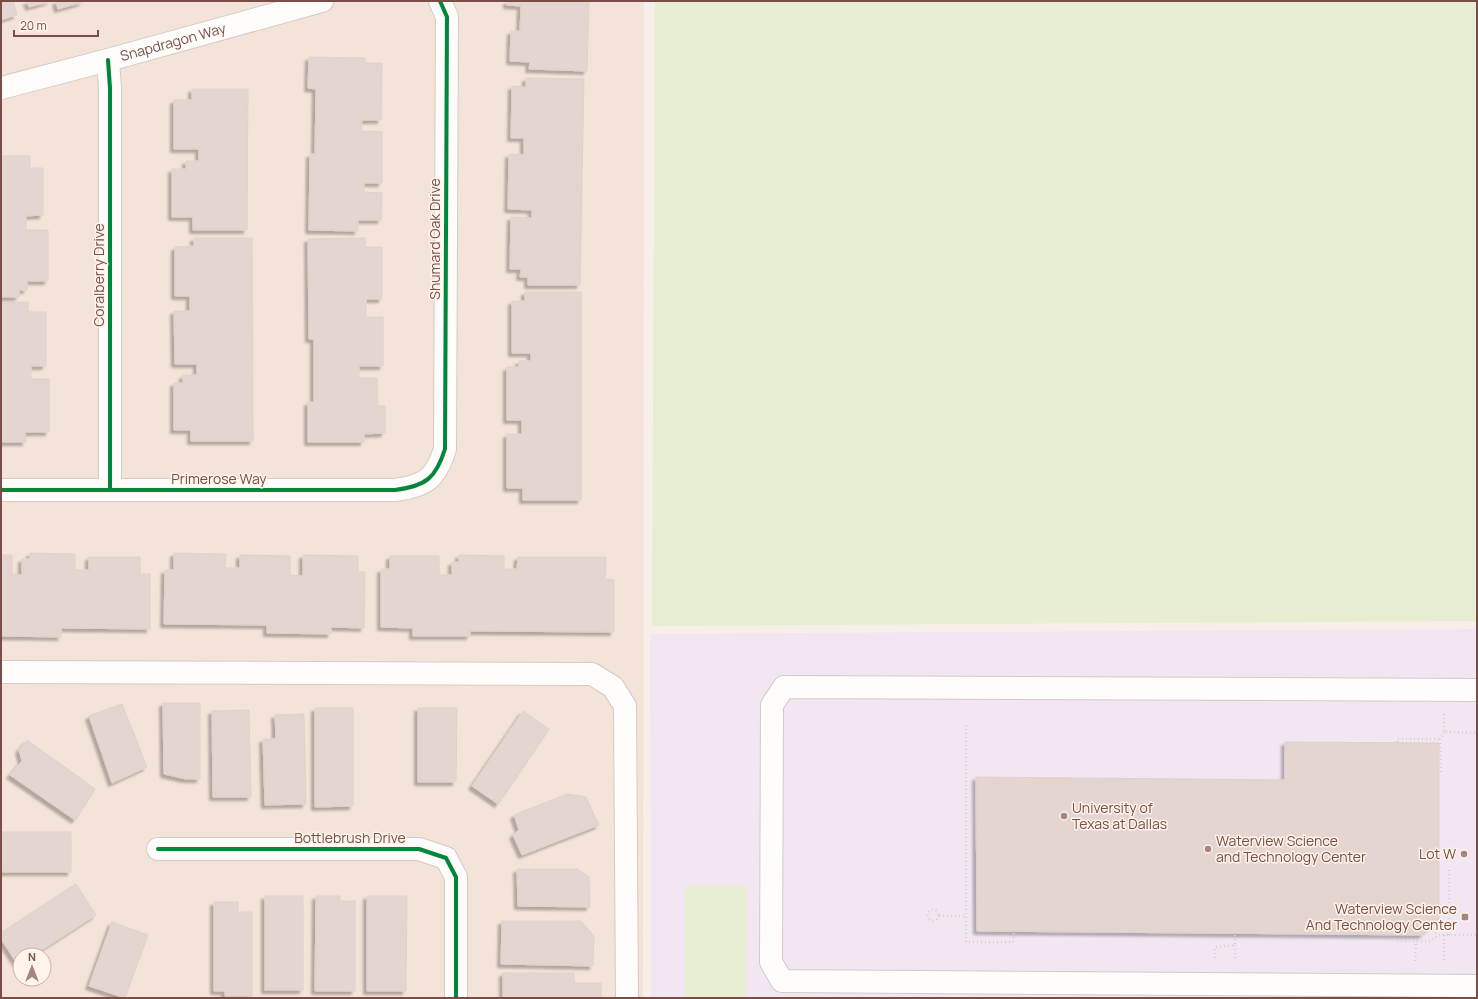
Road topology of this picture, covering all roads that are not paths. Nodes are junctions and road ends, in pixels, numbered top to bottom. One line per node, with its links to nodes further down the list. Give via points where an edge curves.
1 (322, 1): 3 (street, Snapdragon Way)
2 (440, 1): 5 (street, Shumard Oak Drive, via 447,17 445,449)
3 (108, 60): 4 (street, Snapdragon Way); 7 (street, Coralberry Drive)
4 (1, 88)
5 (433, 476): 7 (street, Primerose Way, via 414,488 395,490)
6 (1, 490): 7 (street, Primerose Way)
7 (110, 490)
8 (1, 672): 13 (street, via 592,674 613,687 625,706)
9 (1477, 690): 11 (street, via 784,687 772,705 771,962 782,981)
10 (158, 849): 12 (street, Bottlebrush Drive, via 419,849 446,858 456,877)
11 (1477, 986)
12 (456, 998)
13 (627, 998)

